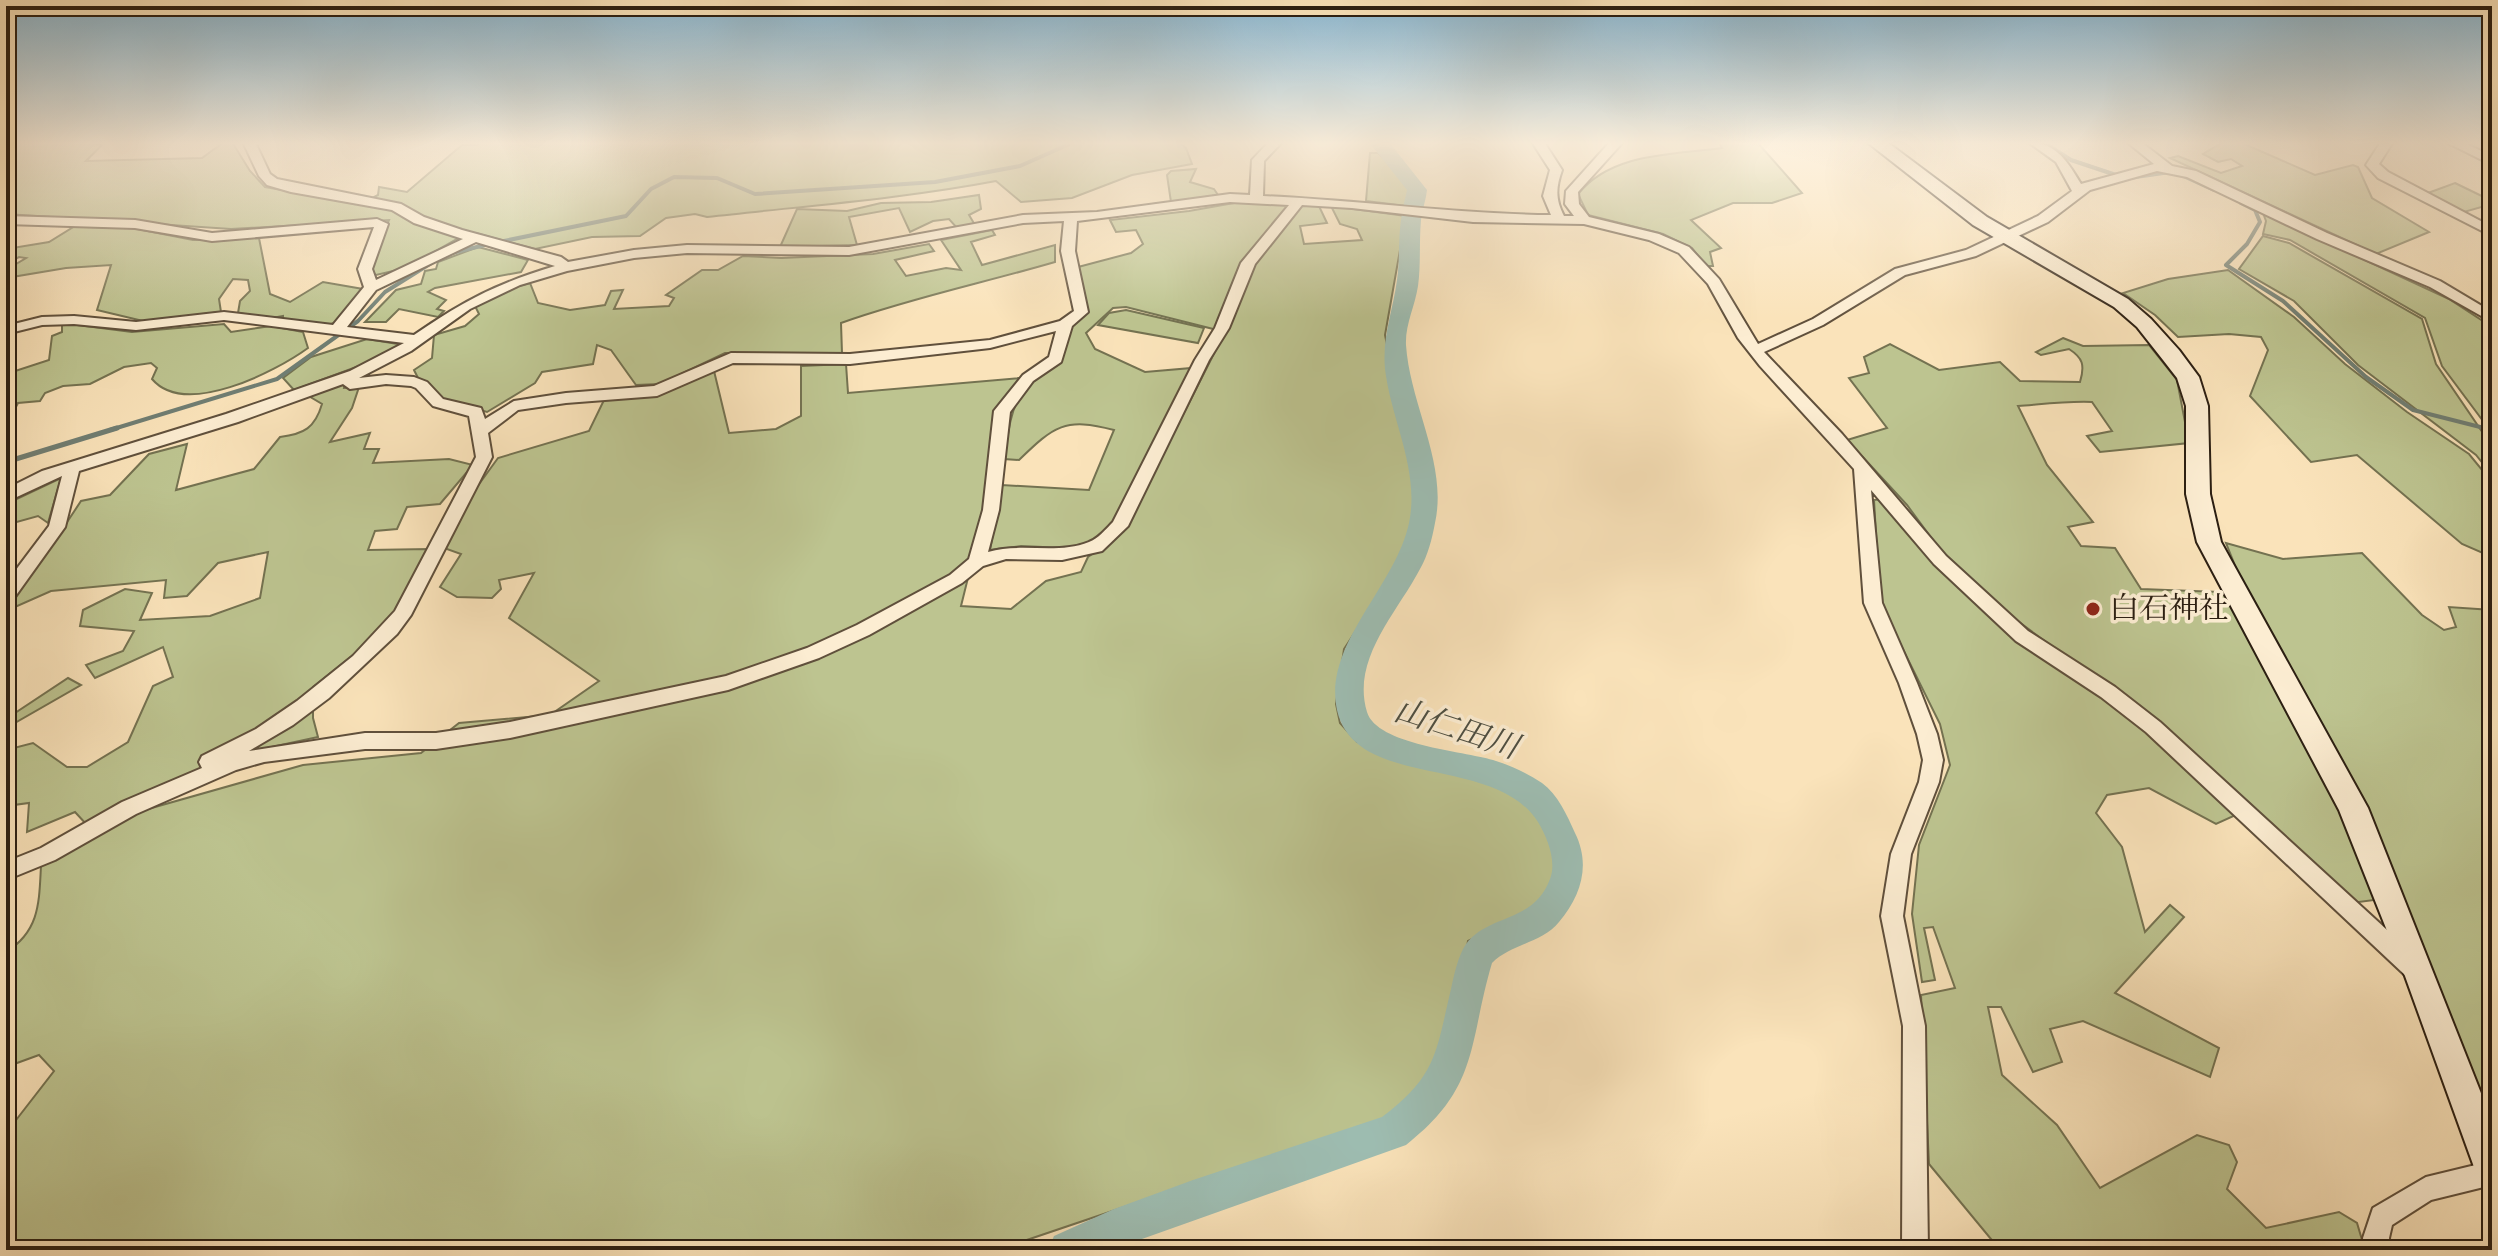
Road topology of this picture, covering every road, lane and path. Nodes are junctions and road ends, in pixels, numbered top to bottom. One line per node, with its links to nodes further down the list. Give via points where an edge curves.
1 (1300, 200): 31 (street, via 1248,263 1222,328 1120,526 1109,538 1080,552 1018,551)
2 (361, 201): 17 (street, via 396,207)
3 (1224, 201): 11 (street)
4 (1306, 201): 13 (street, via 1423,214)
5 (1548, 201): 13 (street)
6 (1572, 201): 14 (street)
7 (1951, 201): 16 (street)
8 (2065, 201): 16 (street)
9 (2247, 201): 20 (street, via 2435,284)
10 (2432, 201): 15 (street)
11 (1071, 218): 18 (street, via 1023,219 849,251 687,249); 21 (street, via 1068,251 1081,312)
12 (6, 220): 19 (street, via 121,223 204,237 377,223 380,231 365,269)
13 (1560, 220): 14 (street)
14 (1584, 220): 25 (street, via 1684,250 1714,282)
15 (2492, 232)
16 (2007, 237): 25 (street, via 1971,253 1900,272 1818,322); 35 (street, via 2132,311 2188,377 2197,406 2198,494 2209,542 2353,808)
17 (473, 239): 18 (street, via 556,260); 19 (street)
18 (565, 267): 24 (street, via 497,289)
19 (371, 287): 23 (street)
20 (2492, 318)
21 (1065, 324): 27 (street, via 990,344 850,359 731,358 657,391 514,406); 31 (street, via 1056,359 1028,378 1002,411 991,510)
22 (6, 330): 23 (street, via 42,321 136,326 224,316)
23 (340, 333): 24 (street)
24 (417, 340): 26 (street)
25 (1757, 350): 29 (street)
26 (353, 374): 27 (street, via 350,384 385,380 422,385 429,399 476,412); 28 (street)
27 (482, 429): 33 (street, via 484,457 392,629 271,729)
28 (72, 468): 30 (street); 32 (street, via 57,527)
29 (1861, 470): 35 (street, via 1940,560 1999,616 2153,727); 38 (street, via 1873,603 1908,683 1933,760 1901,854 1892,916 1914,1026)
30 (6, 496)
31 (977, 562): 33 (street, via 863,630 728,683 451,739 297,748 231,764)
32 (6, 596)
33 (168, 791): 34 (street)
34 (6, 871)
35 (2421, 976): 36 (street)
36 (2492, 1167)
37 (2492, 1173): 39 (street, via 2426,1189 2382,1217)
38 (1915, 1250)
39 (2377, 1250)

